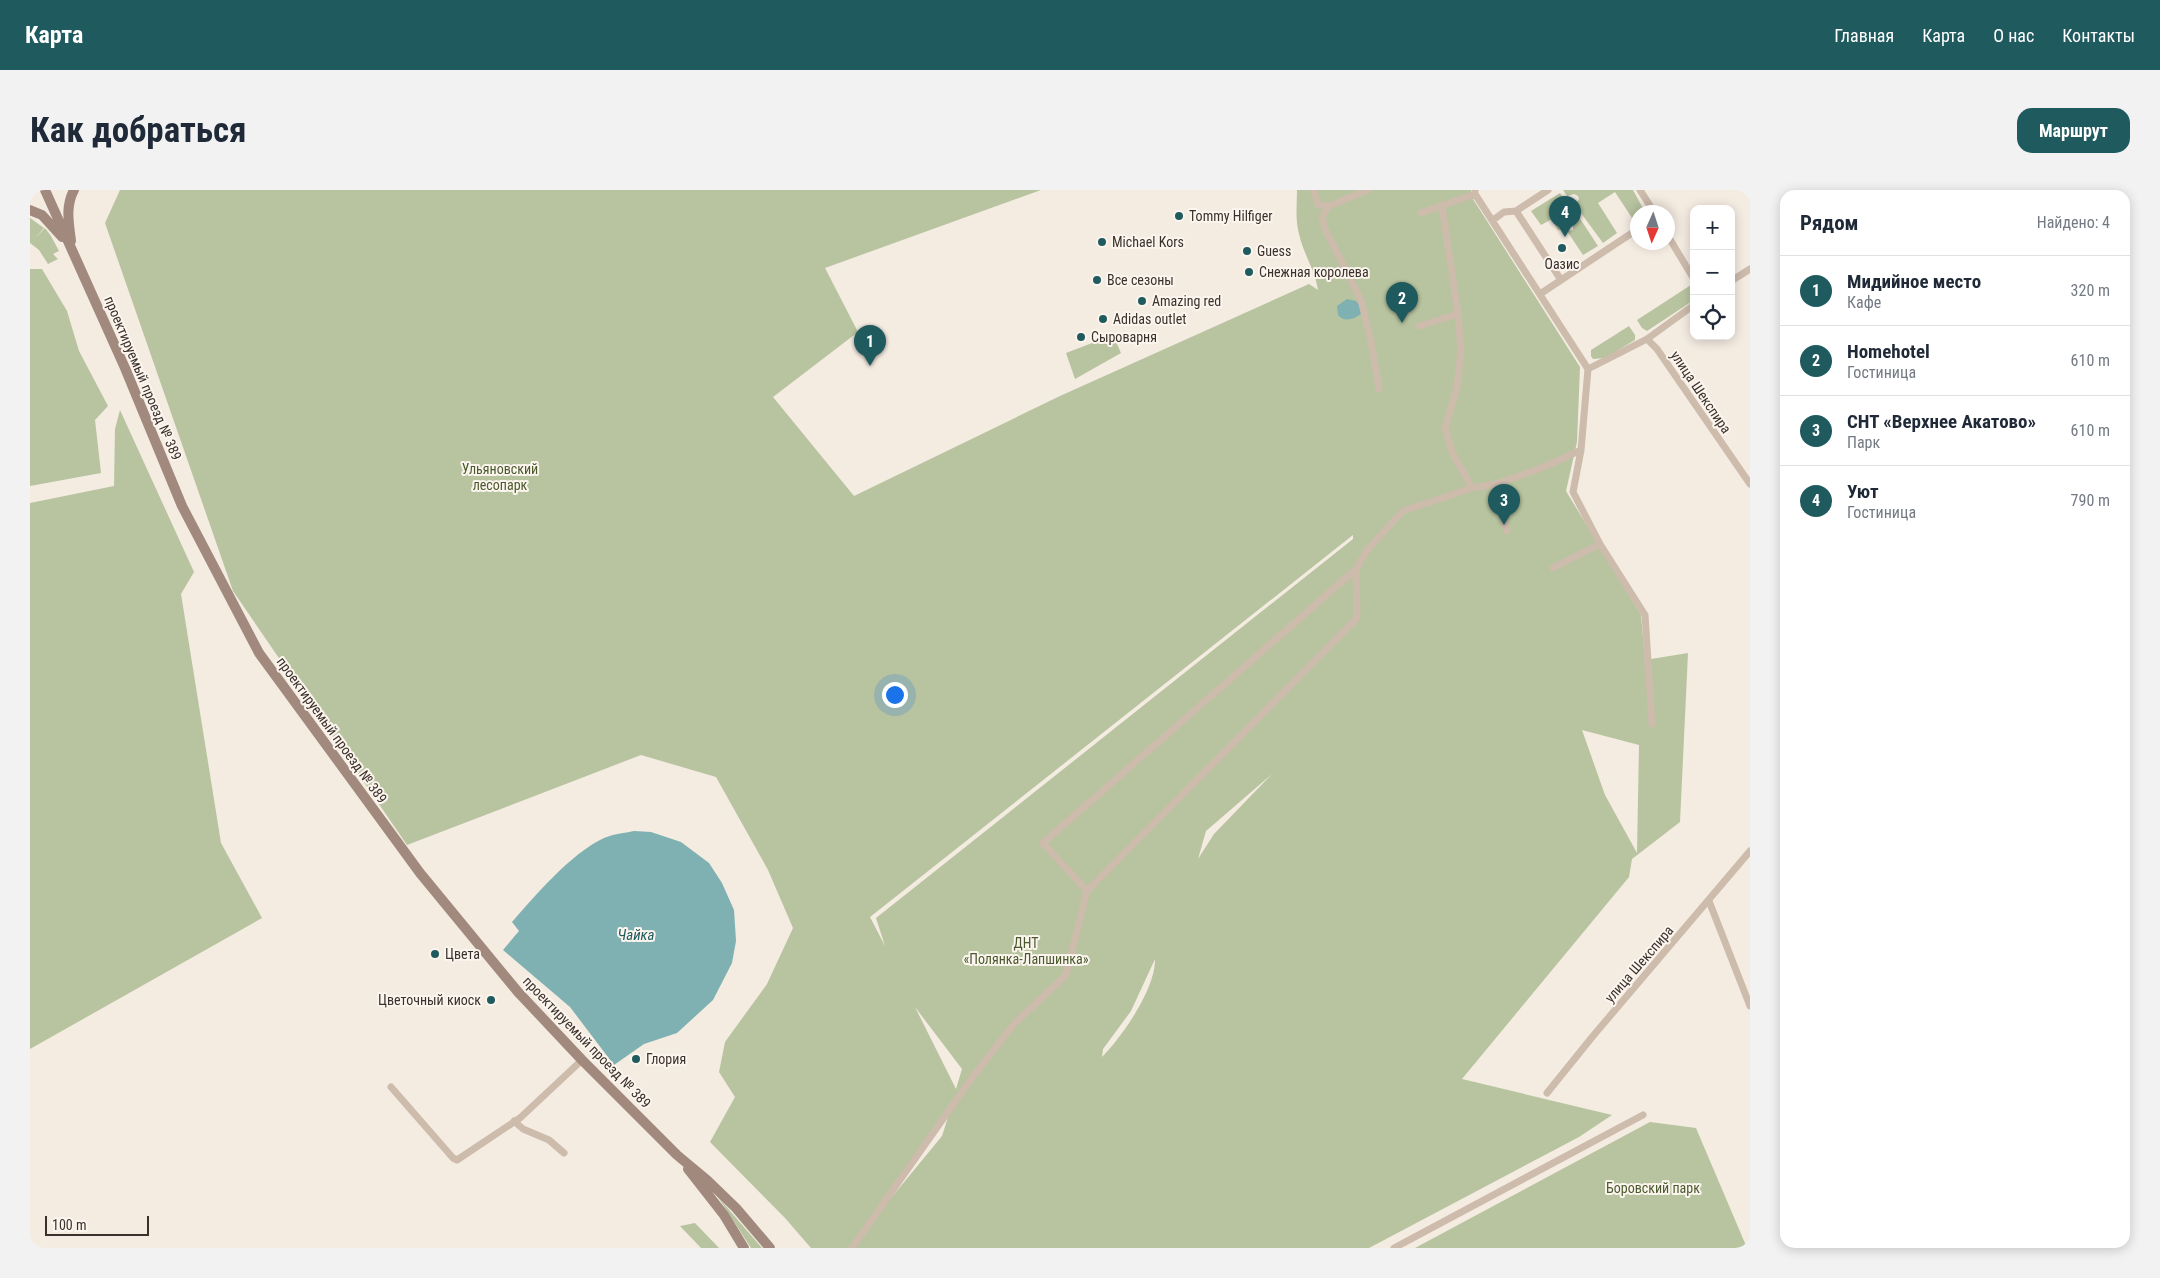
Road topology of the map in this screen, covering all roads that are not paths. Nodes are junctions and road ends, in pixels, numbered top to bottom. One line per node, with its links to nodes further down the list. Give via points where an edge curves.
1 (45, 190): 17 (main road)
2 (74, 190): 17 (main road, via 68,211)
3 (1314, 190): 10 (street, via 1318,205)
4 (1368, 190): 10 (street)
5 (1548, 190): 12 (street)
6 (1640, 190): 9 (street)
7 (1475, 192): 8 (street); 14 (street)
8 (1442, 205): 13 (street); 24 (street)
9 (1650, 205)
10 (1329, 206): 28 (street, via 1322,217 1325,229 1361,300 1372,341)
11 (30, 210): 17 (main road, via 42,215)
12 (1516, 211): 14 (street, via 1504,212); 21 (street)
13 (1421, 213)
14 (1492, 220): 22 (street)
15 (1630, 234): 21 (street)
16 (1675, 248): 19 (street)
17 (72, 252): 42 (main road, проектируемый проезд № 389, via 125,368 182,506 258,653 420,873 518,992)
18 (1750, 268): 20 (street)
19 (1690, 273)
20 (1735, 278)
21 (1561, 280): 22 (street)
22 (1540, 294): 27 (street)
23 (1690, 308): 26 (street)
24 (1458, 314): 25 (street); 32 (street, via 1460,367 1445,428 1452,452)
25 (1419, 326)
26 (1647, 339): 27 (street); 31 (street, улица Шекспира)
27 (1588, 369): 29 (street)
28 (1379, 389)
29 (1581, 450): 30 (street); 34 (street, via 1573,492)
30 (1496, 484): 32 (street); 33 (street)
31 (1750, 484)
32 (1472, 488): 35 (street, via 1403,511 1368,549)
33 (1507, 531)
34 (1600, 544): 36 (street); 37 (street, via 1645,615)
35 (1356, 568): 39 (street, via 1357,618); 39 (street, via 1043,843)
36 (1552, 568)
37 (1652, 724)
38 (1750, 851): 40 (street, улица Шекспира)
39 (1087, 891): 51 (street, via 1066,974 1014,1024 974,1075)
40 (1709, 901): 41 (street); 44 (street, улица Шекспира)
41 (1750, 1006)
42 (582, 1060): 46 (street); 48 (main road, проектируемый проезд № 389)
43 (391, 1088): 46 (street, via 457,1160)
44 (1547, 1093)
45 (1643, 1115): 52 (street)
46 (514, 1121): 47 (street)
47 (564, 1153)
48 (677, 1155): 49 (main road, проектируемый проезд № 389, via 724,1215); 50 (main road, проектируемый проезд № 389, via 736,1208)
49 (744, 1248)
50 (770, 1248)
51 (852, 1248)
52 (1394, 1248)

